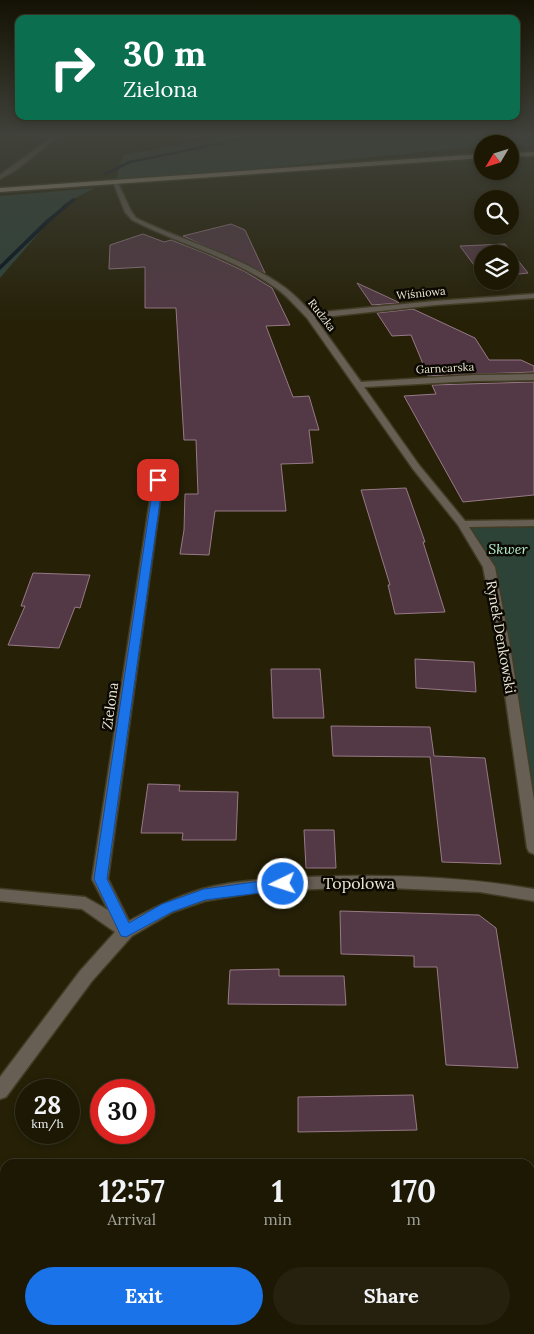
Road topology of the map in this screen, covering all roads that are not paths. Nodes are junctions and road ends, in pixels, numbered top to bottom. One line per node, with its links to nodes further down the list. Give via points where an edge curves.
1 (122, 199): 3 (street, Rudzka, via 134,219 252,272 281,288)
2 (534, 296): 3 (street, Wiśniowa)
3 (310, 316): 5 (street, Rudzka)
4 (534, 377): 5 (street, Garncarska)
5 (358, 385): 7 (street, Rudzka, via 416,467)
6 (158, 480): 13 (street, Zielona, via 100,879)
7 (462, 524): 8 (street); 9 (street, Rynek Denkowski, via 489,567)
8 (534, 524)
9 (533, 828): 10 (street, Rynek Denkowski)
10 (534, 848)
11 (0, 895): 13 (street, via 85,903)
12 (534, 896): 13 (street, Topolowa, via 480,886 367,881 267,885 204,895 167,908)
13 (126, 931): 14 (street, Topolowa, via 86,976)
14 (0, 1090)

